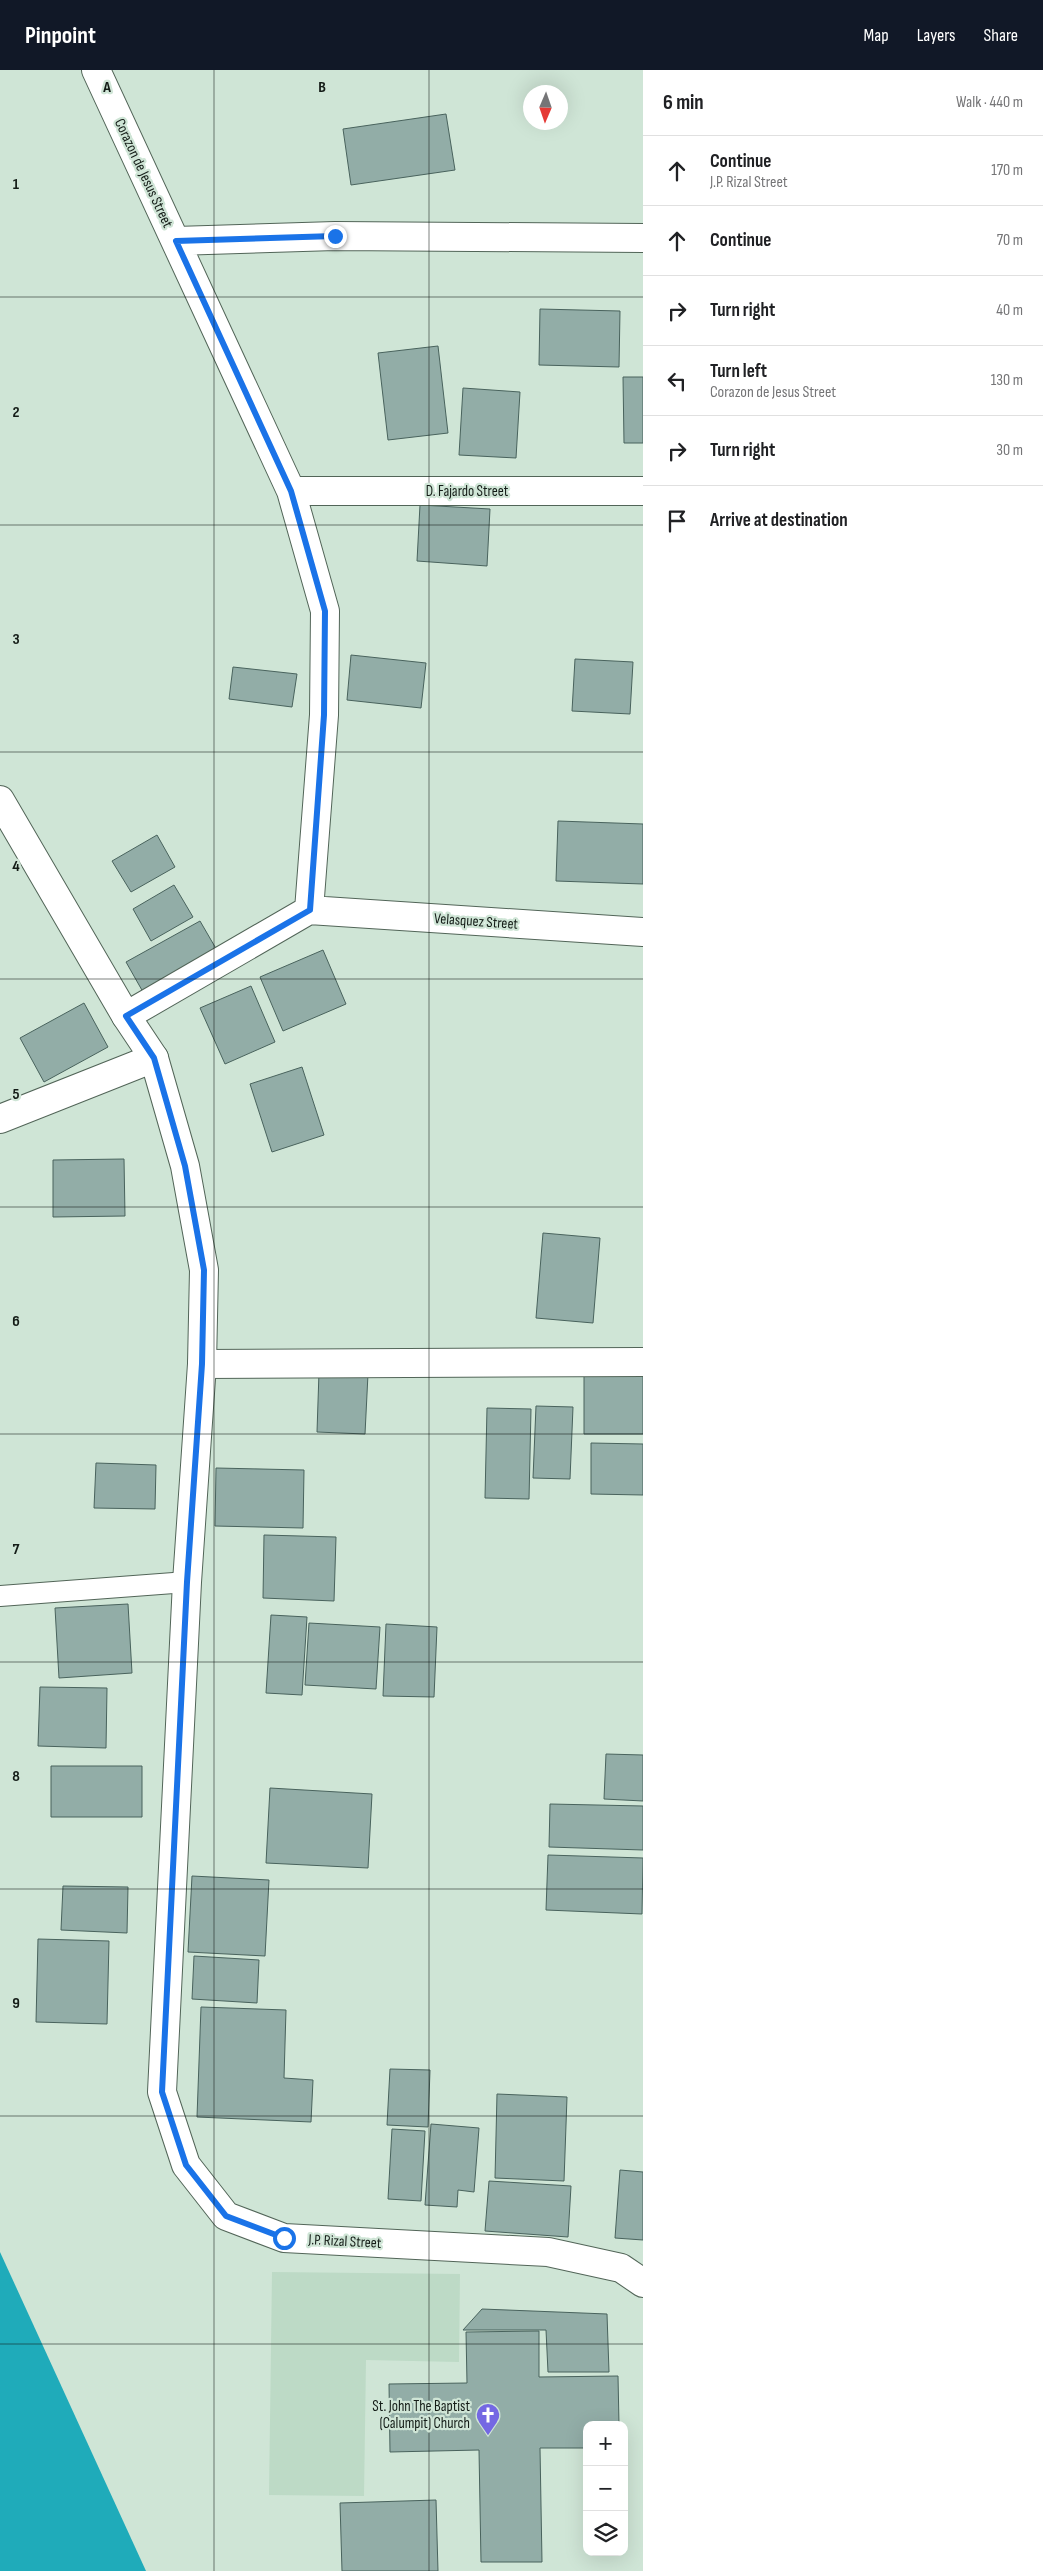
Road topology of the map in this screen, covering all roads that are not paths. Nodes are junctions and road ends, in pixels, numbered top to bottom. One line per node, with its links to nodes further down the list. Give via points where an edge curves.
1 (96, 70): 3 (street, Corazon de Jesus Street)
2 (643, 238): 3 (street, via 335,236)
3 (176, 241): 4 (street, Corazon de Jesus Street)
4 (291, 491): 5 (street, D. Fajardo Street); 7 (street, Corazon de Jesus Street, via 325,611 324,715)
5 (643, 491)
6 (0, 800): 9 (street, J.P. Rizal Street)
7 (310, 910): 8 (street, Velasquez Street); 9 (street)
8 (643, 932)
9 (126, 1016): 10 (street, J.P. Rizal Street)
10 (154, 1058): 11 (street); 13 (street, J.P. Rizal Street, via 185,1166 204,1270)
11 (0, 1119)
12 (643, 1362): 13 (street)
13 (202, 1364): 14 (street, J.P. Rizal Street)
14 (187, 1582): 15 (lane); 16 (street, J.P. Rizal Street, via 162,2092 186,2165 226,2216 284,2238 548,2252 621,2268)
15 (0, 1596)
16 (643, 2283)

